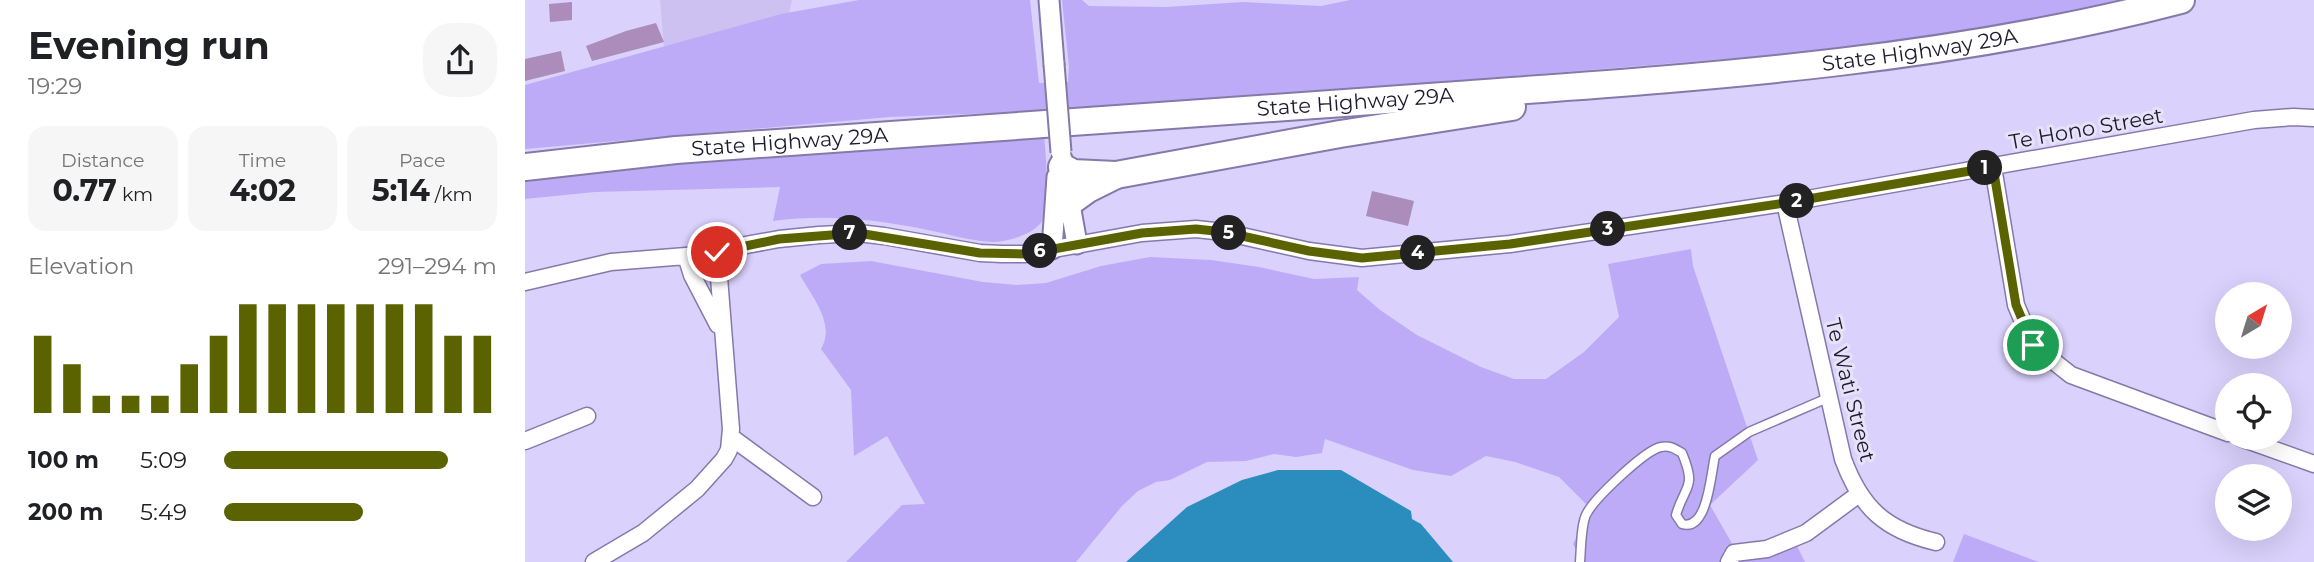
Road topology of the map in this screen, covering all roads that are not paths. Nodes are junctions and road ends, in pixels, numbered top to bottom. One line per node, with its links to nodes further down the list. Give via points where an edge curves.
1 (1049, 0): 5 (street, bridge)
2 (2181, 0): 3 (highway, State Highway 29A, via 1992,41)
3 (1644, 81): 6 (highway, State Highway 29A, via 676,150); 8 (highway, via 1609,93 1340,134)
4 (2314, 118): 7 (street, Te Hono Street, via 2254,120)
5 (1062, 159): 8 (highway, via 1073,173); 9 (street); 12 (street)
6 (525, 167)
7 (1993, 167): 10 (street, Te Hono Street); 19 (street, via 2016,305 2033,345 2071,375)
8 (1116, 176): 9 (highway)
9 (1069, 202): 11 (street)
10 (1785, 203): 11 (street, Te Hono Street, via 1510,244 1362,258 1196,229); 17 (street, Te Wati Street)
11 (1077, 244): 12 (street, Te Hono Street)
12 (1052, 249): 13 (street, Te Hono Street, via 1026,254 980,253 858,233 779,239)
13 (717, 252): 14 (street, Te Hono Street); 16 (street)
14 (686, 256): 15 (street, Te Hono Street, via 611,262); 16 (street)
15 (525, 282)
16 (722, 334): 20 (street)
17 (1830, 397): 24 (street, Te Wati Street, via 1843,459); 28 (lane, via 1749,432 1715,456 1703,510 1688,526 1677,515 1689,490 1682,453 1671,447 1649,452 1586,513)
18 (587, 416): 21 (street)
19 (2215, 428)
20 (731, 437): 25 (street); 27 (street, via 724,459 697,489 643,533)
21 (525, 441)
22 (2275, 450): 23 (street)
23 (2314, 464)
24 (1859, 494): 26 (street, Te Wati Street, via 1894,528); 29 (street, via 1806,533 1767,549 1734,553)
25 (813, 497)
26 (1936, 542)
27 (594, 562)
28 (1580, 562)
29 (1729, 562)

